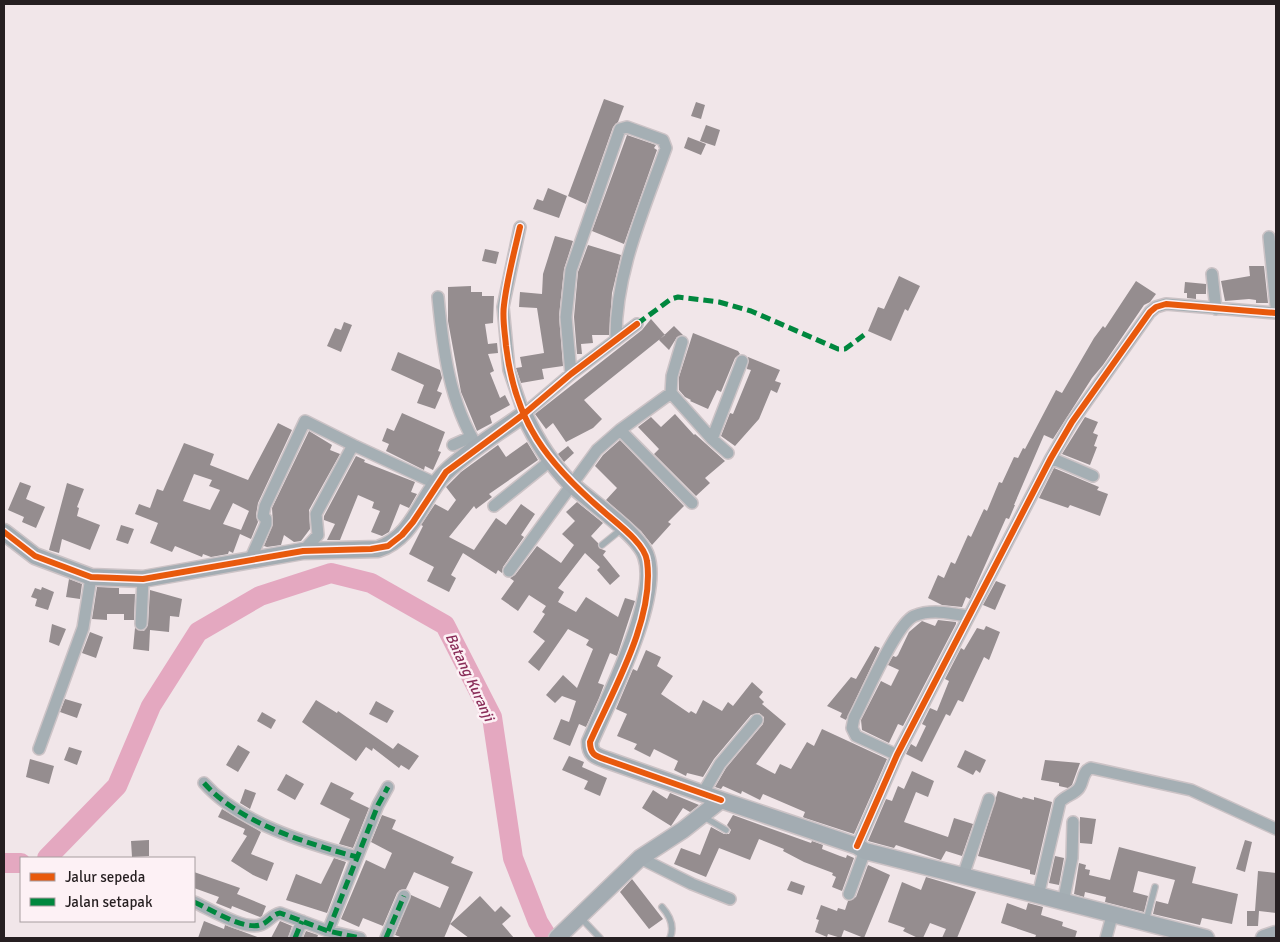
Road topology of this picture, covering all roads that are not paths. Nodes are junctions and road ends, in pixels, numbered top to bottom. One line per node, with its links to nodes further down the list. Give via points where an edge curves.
1 (520, 227): 14 (street, via 503,307 509,370)
2 (1268, 237): 5 (street)
3 (1212, 274): 6 (street)
4 (438, 297): 17 (street, via 443,350 459,412)
5 (1276, 306)
6 (1216, 309): 7 (street); 21 (street, via 1156,306 1072,422)
7 (1276, 313)
8 (637, 324): 9 (street)
9 (616, 340): 12 (street); 12 (street, via 624,270 666,148 663,140 626,126 618,134 571,270 566,317)
10 (682, 342): 13 (street, via 672,376)
11 (742, 360): 16 (street)
12 (571, 374): 14 (street)
13 (671, 393): 15 (street); 16 (street)
14 (524, 414): 17 (street); 22 (street)
15 (620, 430): 24 (street, via 597,450); 26 (street)
16 (712, 439): 20 (street)
17 (474, 442): 19 (street); 25 (street)
18 (353, 445): 25 (street); 31 (street, via 316,514 318,535); 32 (street, via 305,421 265,506 263,516 266,524)
19 (453, 445)
20 (728, 453)
21 (1051, 458): 23 (street); 36 (street)
22 (550, 461): 24 (street); 27 (street)
23 (1093, 476)
24 (571, 483): 28 (street); 33 (street)
25 (437, 484): 31 (street, via 413,522 388,546)
26 (692, 503)
27 (494, 506)
28 (622, 528): 30 (lane); 43 (street, via 646,555 648,578 645,599 636,638 590,742 590,751 593,755)
29 (4, 532): 34 (street, via 35,556)
30 (602, 545)
31 (303, 550): 32 (street)
32 (250, 560): 35 (street)
33 (509, 571)
34 (91, 577): 35 (street); 39 (street, via 83,628)
35 (142, 579): 37 (street)
36 (968, 616): 40 (street); 40 (street, via 944,613 912,617 895,638 854,718 856,736)
37 (141, 624)
38 (757, 720): 43 (street, via 720,764)
39 (39, 749)
40 (897, 755): 50 (street)
41 (204, 784): 51 (street, via 228,806 309,844)
42 (388, 787): 51 (street)
43 (703, 793): 45 (street)
44 (989, 799): 53 (street)
45 (721, 800): 46 (street); 50 (street)
46 (700, 815): 49 (lane); 52 (street)
47 (1073, 822): 60 (street, via 1072,858)
48 (1276, 829): 57 (street, via 1184,788 1091,768 1085,772 1079,788 1060,802)
49 (726, 830)
50 (861, 849): 53 (street); 55 (street)
51 (357, 857): 66 (street)
52 (640, 858): 58 (street); 62 (street)
53 (963, 876): 57 (street)
54 (1155, 887): 65 (lane)
55 (849, 894)
56 (404, 896): 71 (street)
57 (1038, 896): 60 (street)
58 (730, 899)
59 (195, 902): 64 (street, via 246,925 260,925 280,913)
60 (1062, 903): 63 (street)
61 (662, 907): 73 (lane, via 670,916)
62 (579, 916): 68 (street); 72 (lane)
63 (1112, 916): 65 (street); 74 (street)
64 (302, 921): 66 (street); 69 (street)
65 (1145, 924): 75 (street)
66 (324, 933): 70 (street)
67 (1276, 934): 76 (street)
68 (561, 935)
69 (295, 938)
70 (360, 938)
71 (386, 938)
72 (600, 938)
73 (670, 938)
74 (1106, 938)
75 (1206, 938)
76 (1264, 938)

